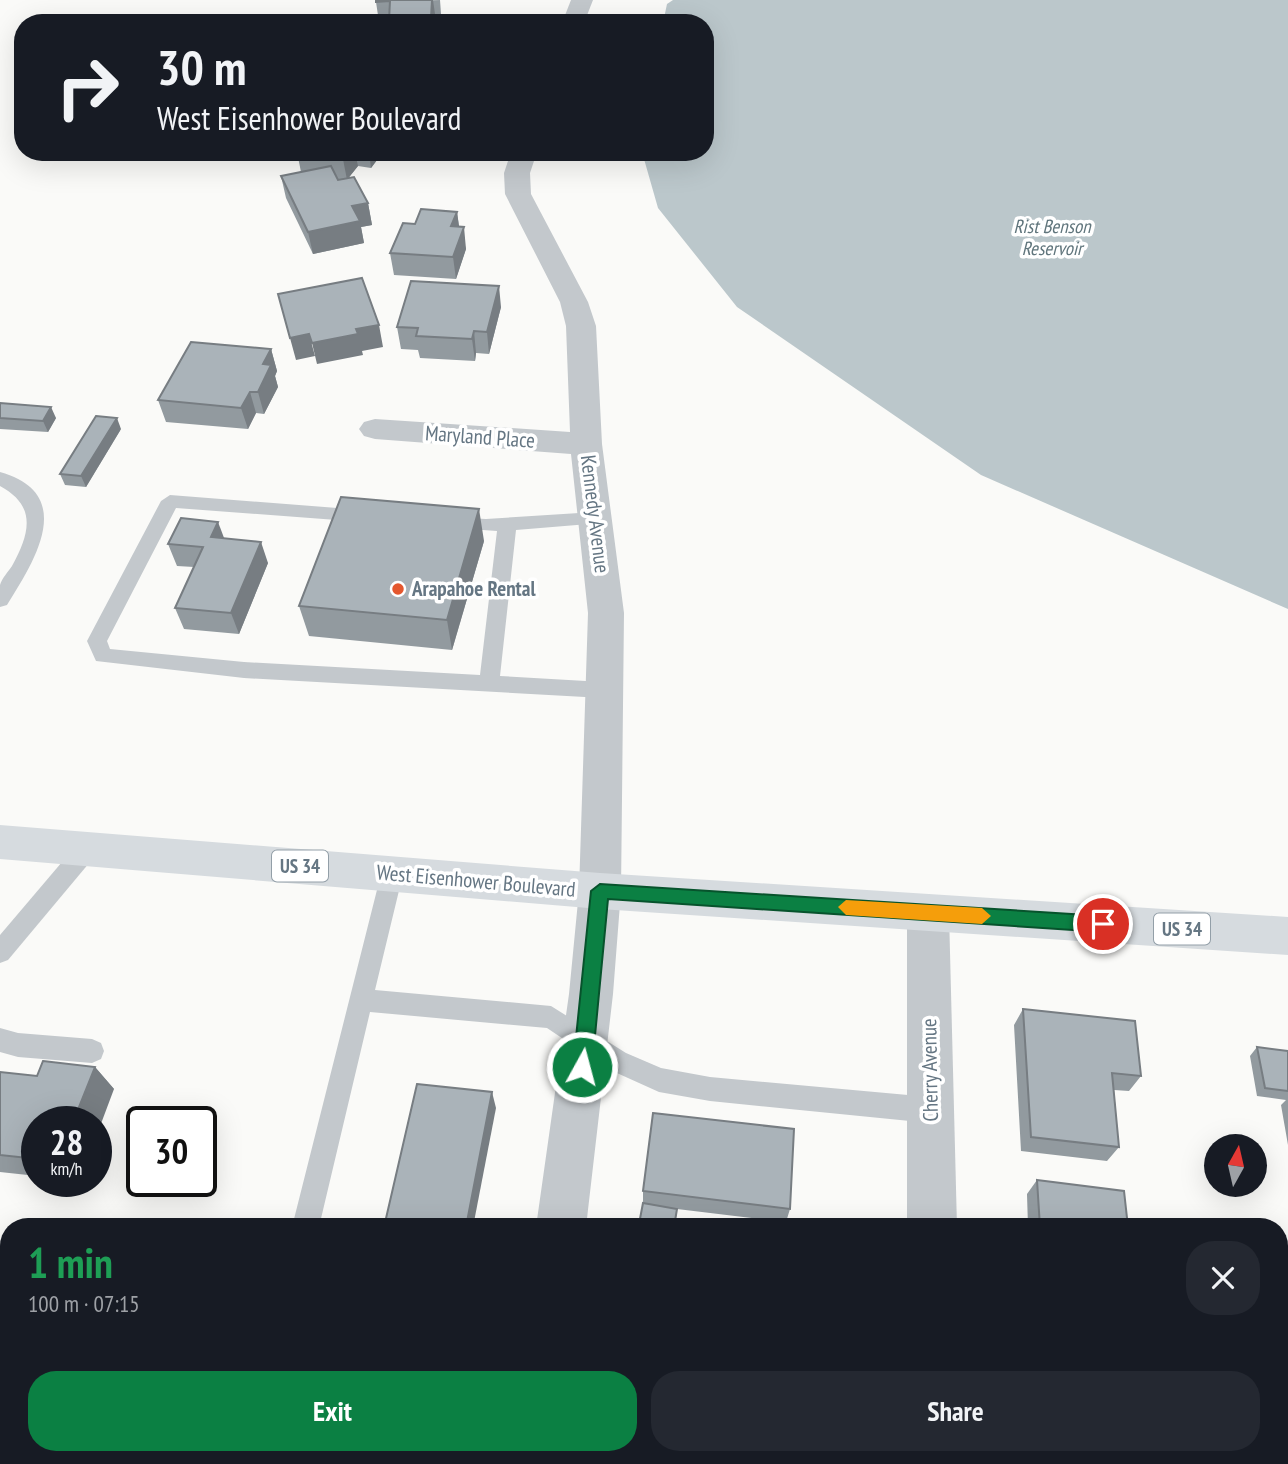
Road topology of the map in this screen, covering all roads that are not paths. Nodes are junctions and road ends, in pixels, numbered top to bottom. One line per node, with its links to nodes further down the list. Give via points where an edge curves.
1 (521, 161): 3 (street, Kennedy Avenue, via 518,194 574,302 581,326)
2 (375, 429): 3 (street, Maryland Place)
3 (586, 444): 6 (street, Kennedy Avenue)
4 (0, 478): 9 (lane, via 16,485 34,506 38,527 26,559)
5 (376, 517): 10 (lane, via 170,501 97,641 103,656)
6 (595, 518): 8 (lane); 11 (street, Kennedy Avenue, via 606,612)
7 (431, 521): 8 (lane)
8 (507, 523): 10 (lane)
9 (0, 600)
10 (489, 686): 11 (lane)
11 (603, 690): 15 (street, Kennedy Avenue)
12 (0, 842): 13 (highway, West Eisenhower Boulevard / US 34)
13 (87, 849): 14 (highway, West Eisenhower Boulevard / US 34); 18 (lane)
14 (392, 874): 15 (highway, West Eisenhower Boulevard / US 34); 19 (lane)
15 (600, 891): 16 (highway, West Eisenhower Boulevard / US 34); 21 (street, Kennedy Avenue)
16 (928, 913): 17 (highway, West Eisenhower Boulevard / US 34); 23 (street, Cherry Avenue)
17 (1288, 936)
18 (0, 952)
19 (361, 1000): 21 (lane, via 551,1017); 24 (lane)
20 (0, 1040): 22 (lane)
21 (585, 1040): 23 (lane, via 638,1073 659,1080); 25 (street, Kennedy Avenue)
22 (92, 1051)
23 (930, 1110): 26 (street, Cherry Avenue)
24 (307, 1218)
25 (562, 1218)
26 (932, 1218)

